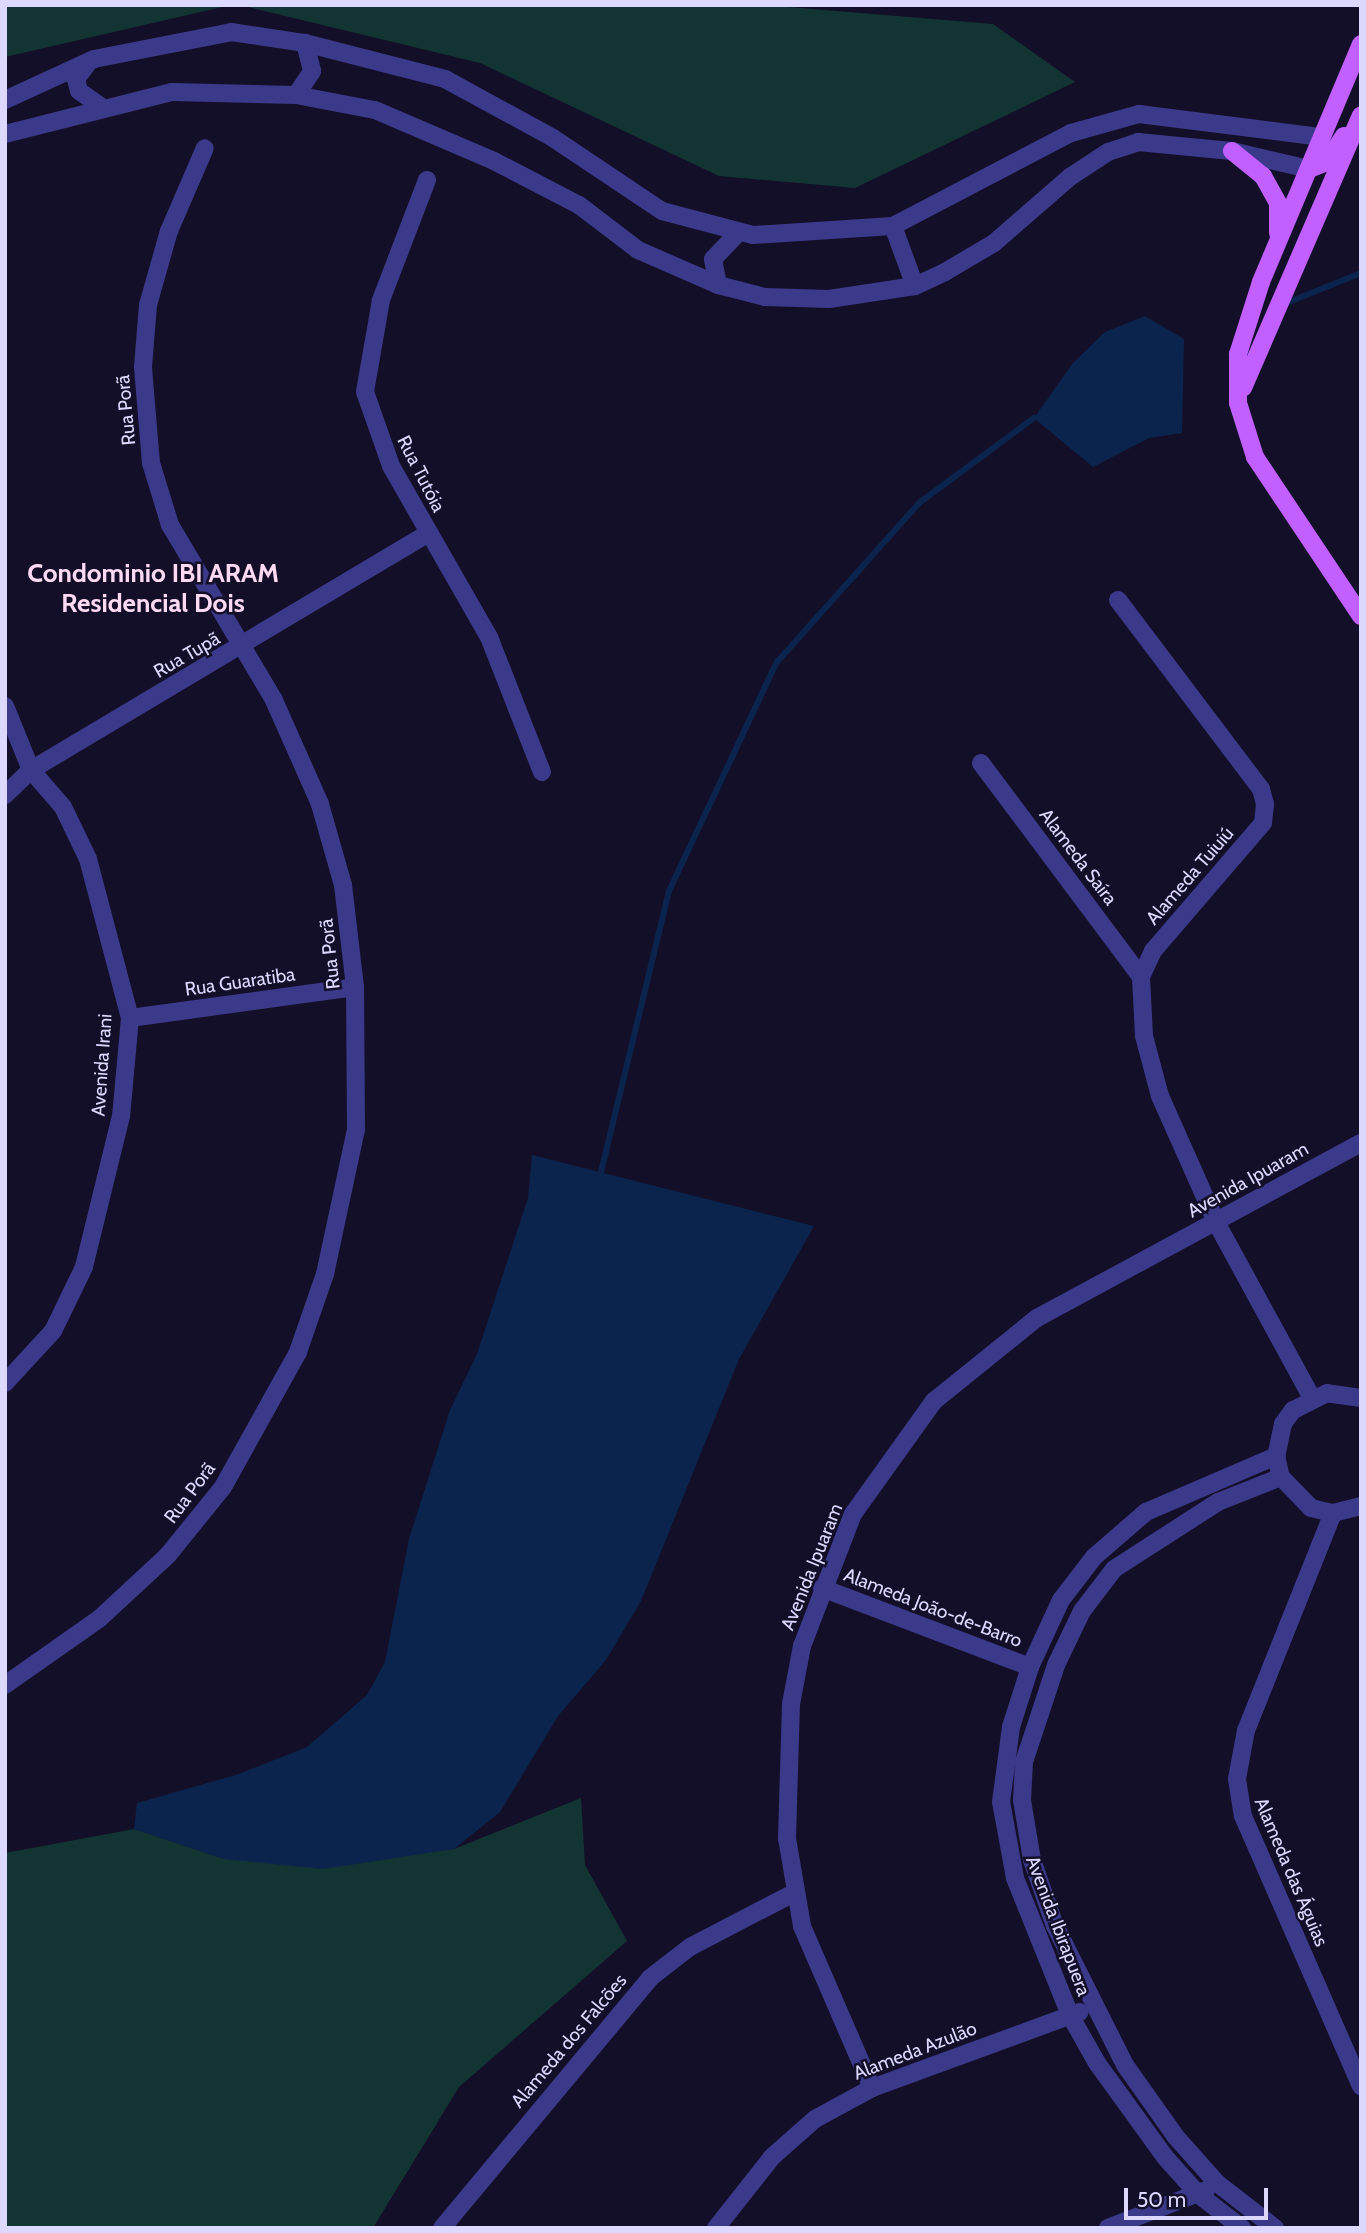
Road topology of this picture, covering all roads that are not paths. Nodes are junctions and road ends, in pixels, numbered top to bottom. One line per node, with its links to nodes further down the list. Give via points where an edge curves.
1 (305, 43): 3 (street, via 231,32); 4 (street, via 312,71); 18 (street, via 445,79 543,131 662,211)
2 (1361, 44): 10 (main road)
3 (93, 59): 5 (street); 7 (street, via 76,79 86,99)
4 (296, 95): 7 (street, via 172,92); 20 (street, via 375,110 437,134 579,205 638,250)
5 (5, 100)
6 (1361, 105): 13 (main road)
7 (102, 107): 9 (street)
8 (1361, 115): 16 (main road)
9 (5, 134)
10 (1322, 137): 13 (main road); 14 (main road); 17 (street, via 1176,115 1102,122)
11 (205, 148): 26 (street, Rua Porã, via 169,231 148,305 143,367 151,463 170,525)
12 (1232, 151): 14 (street); 19 (main road, via 1263,176 1278,203); 21 (street, via 1138,142 1108,152 1070,177 994,243)
13 (1327, 162): 14 (main road); 16 (main road)
14 (1309, 169): 19 (main road)
15 (427, 180): 23 (street, Rua Tutóia, via 381,300 365,391 386,455)
16 (1332, 185): 22 (main road, via 1270,315)
17 (892, 226): 18 (street, via 810,235); 21 (street)
18 (738, 233): 20 (street, via 713,259)
19 (1278, 240): 22 (main road, via 1238,354)
20 (718, 285): 21 (street, via 765,297 829,299)
21 (915, 286)
22 (1238, 403): 25 (main road, via 1255,457)
23 (429, 533): 26 (street, Rua Tupã); 30 (street, Rua Tutóia, via 488,637)
24 (1118, 600): 32 (street, Alameda Tuiuiú, via 1261,789 1265,804 1263,823 1170,928)
25 (1361, 616)
26 (241, 648): 29 (street, Rua Tupã); 33 (street, Rua Porã, via 274,700 320,804 343,885)
27 (6, 705): 29 (street, Avenida Irani)
28 (981, 763): 32 (street, Alameda Saíra)
29 (32, 770): 31 (street, Rua Tupã); 34 (street, Avenida Irani, via 63,807 88,859)
30 (542, 772)
31 (5, 795)
32 (1141, 977): 36 (street, via 1149,1063)
33 (355, 987): 34 (street, Rua Guaratiba); 46 (street, Rua Porã, via 356,1129 325,1273 298,1352 223,1487 168,1555 99,1619)
34 (130, 1018): 37 (street, Avenida Irani, via 119,1129 84,1267 53,1331)
35 (1361, 1143): 36 (street, Avenida Ipuaram)
36 (1216, 1223): 38 (street); 44 (street, Avenida Ipuaram, via 1037,1318 933,1401 853,1514)
37 (5, 1383)
38 (1312, 1398): 39 (street, via 1338,1393); 40 (street, via 1283,1423)
39 (1361, 1398)
40 (1276, 1456): 41 (street); 45 (street, Avenida Ibirapuera, via 1146,1512 1121,1530 1061,1600)
41 (1281, 1477): 43 (street, via 1311,1508); 48 (street, Avenida Ibirapuera, via 1218,1502 1114,1569 1082,1611 1044,1697 1024,1762 1025,1827 1055,1926)
42 (1361, 1506): 43 (street)
43 (1333, 1513): 50 (street, Alameda das Águias, via 1246,1730 1237,1779 1243,1816)
44 (821, 1588): 45 (street, Alameda João-de-Barro); 47 (street, Avenida Ipuaram, via 791,1704 787,1838)
45 (1030, 1667): 49 (street, Avenida Ibirapuera, via 1011,1727 1001,1802 1015,1878)
46 (5, 1685)
47 (792, 1894): 51 (street, Avenida Ipuaram); 54 (street, Alameda dos Falcões, via 690,1947 650,1978)
48 (1093, 2007): 49 (street, Alameda Azulão); 52 (street, Avenida Ibirapuera, via 1168,2127)
49 (1070, 2015): 51 (street, Alameda Azulão); 53 (street, Avenida Ibirapuera, via 1128,2112)
50 (1361, 2086)
51 (872, 2088): 55 (street, Alameda Azulão, via 815,2119 772,2157)
52 (1217, 2183): 53 (street); 58 (street, Avenida Ibirapuera)
53 (1198, 2194): 56 (street); 57 (street, Avenida Ibirapuera)
54 (442, 2228)
55 (716, 2228)
56 (1108, 2228)
57 (1242, 2228)
58 (1275, 2228)

